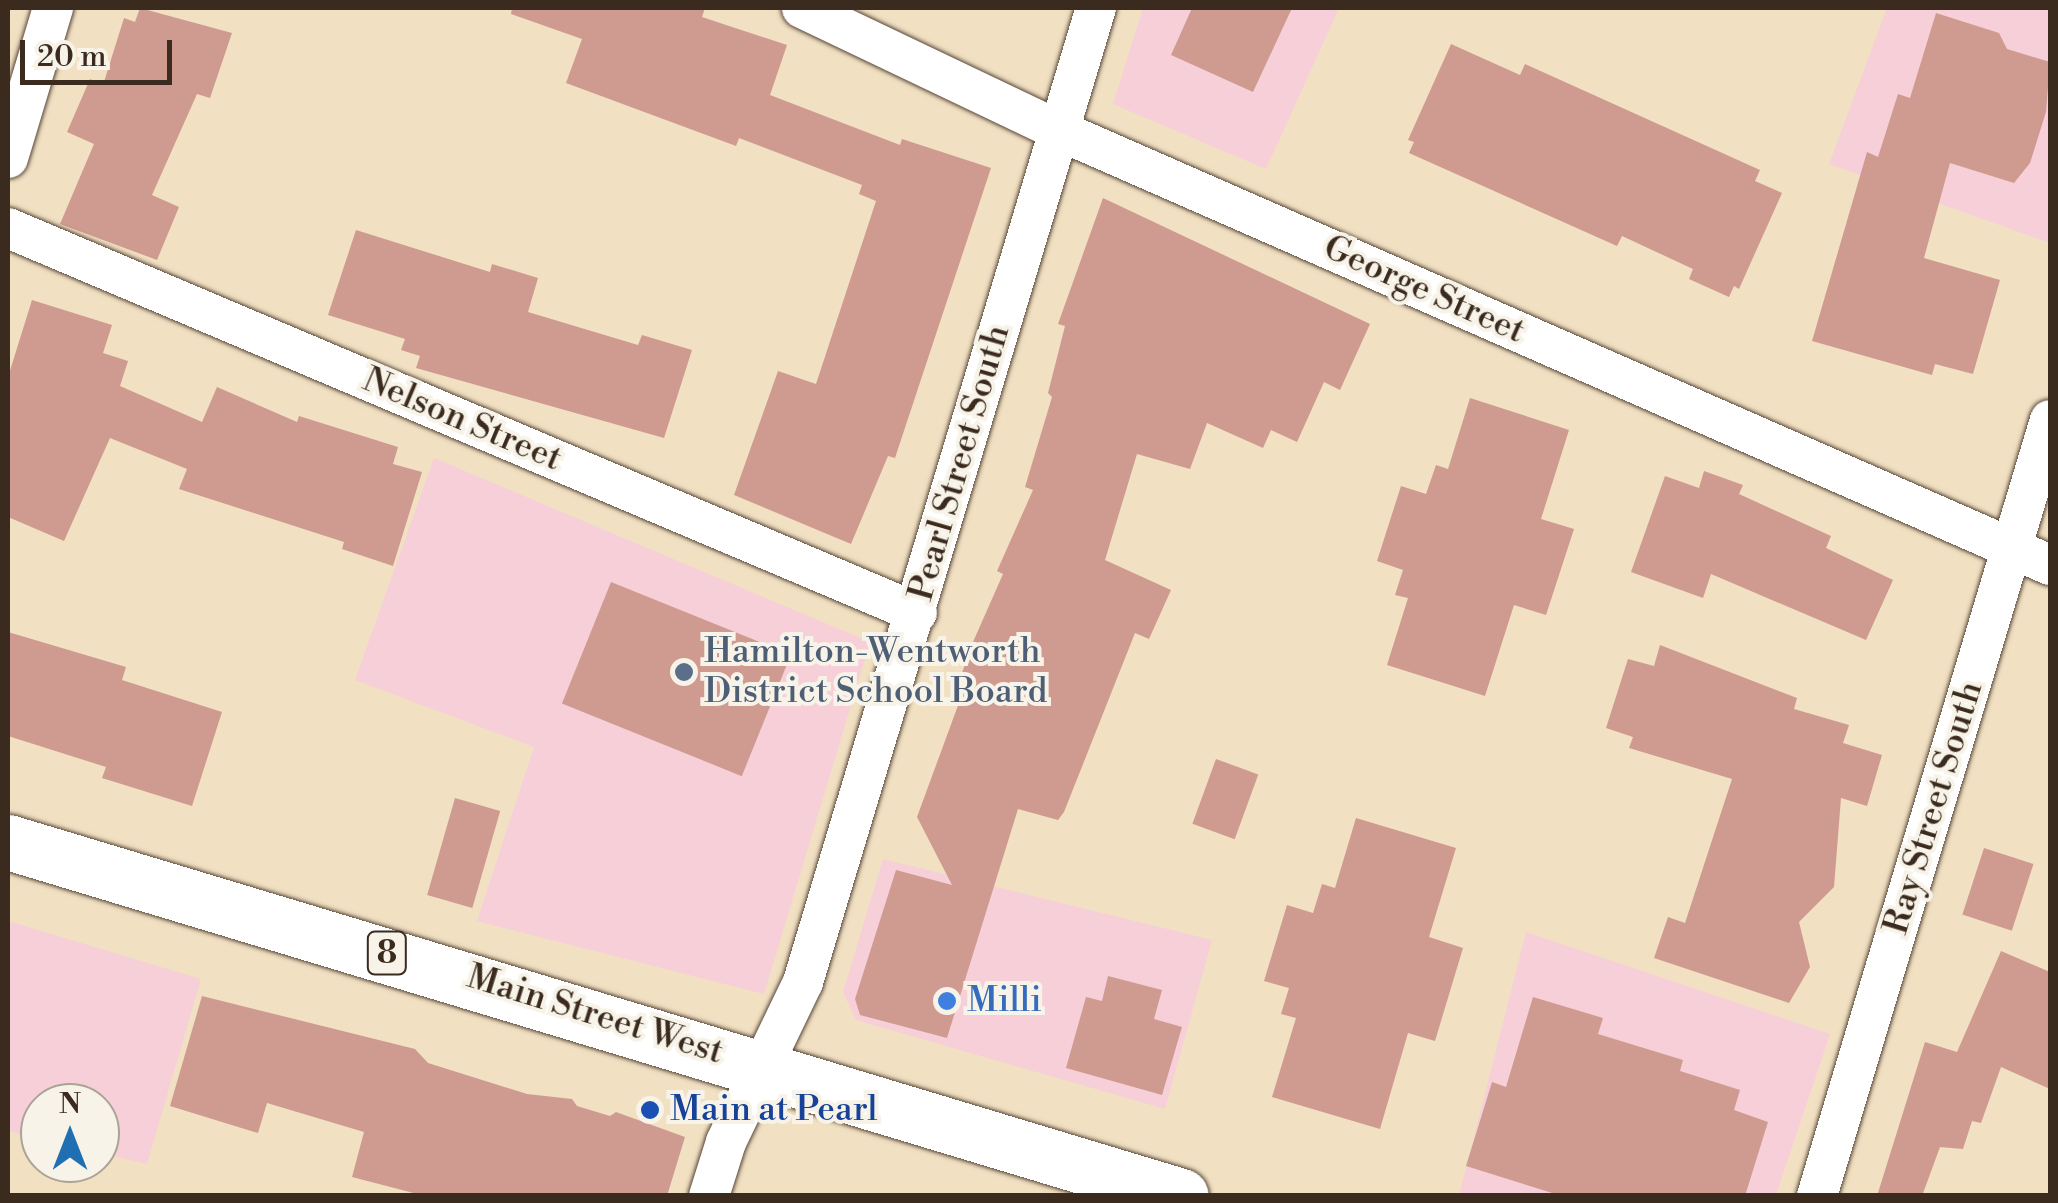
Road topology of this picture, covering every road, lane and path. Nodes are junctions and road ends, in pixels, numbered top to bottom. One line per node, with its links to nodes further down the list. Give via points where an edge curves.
1 (53, 8): 5 (street)
2 (802, 8): 4 (street, George Street)
3 (1096, 8): 4 (street, Pearl Street South)
4 (1058, 130): 8 (street, George Street); 10 (street, Pearl Street South)
5 (8, 158)
6 (8, 228): 10 (street, Nelson Street)
7 (2050, 420): 8 (street, Ray Street South)
8 (2012, 548): 9 (street, George Street); 15 (street, Ray Street South)
9 (2050, 565)
10 (917, 613): 12 (street, Pearl Street South, via 804,982)
11 (8, 842): 12 (main road, Main Street West / 8)
12 (766, 1067): 13 (street, Pearl Street South, via 726,1142); 14 (main road, Main Street West / 8)
13 (710, 1196)
14 (1181, 1196)
15 (1817, 1196)

